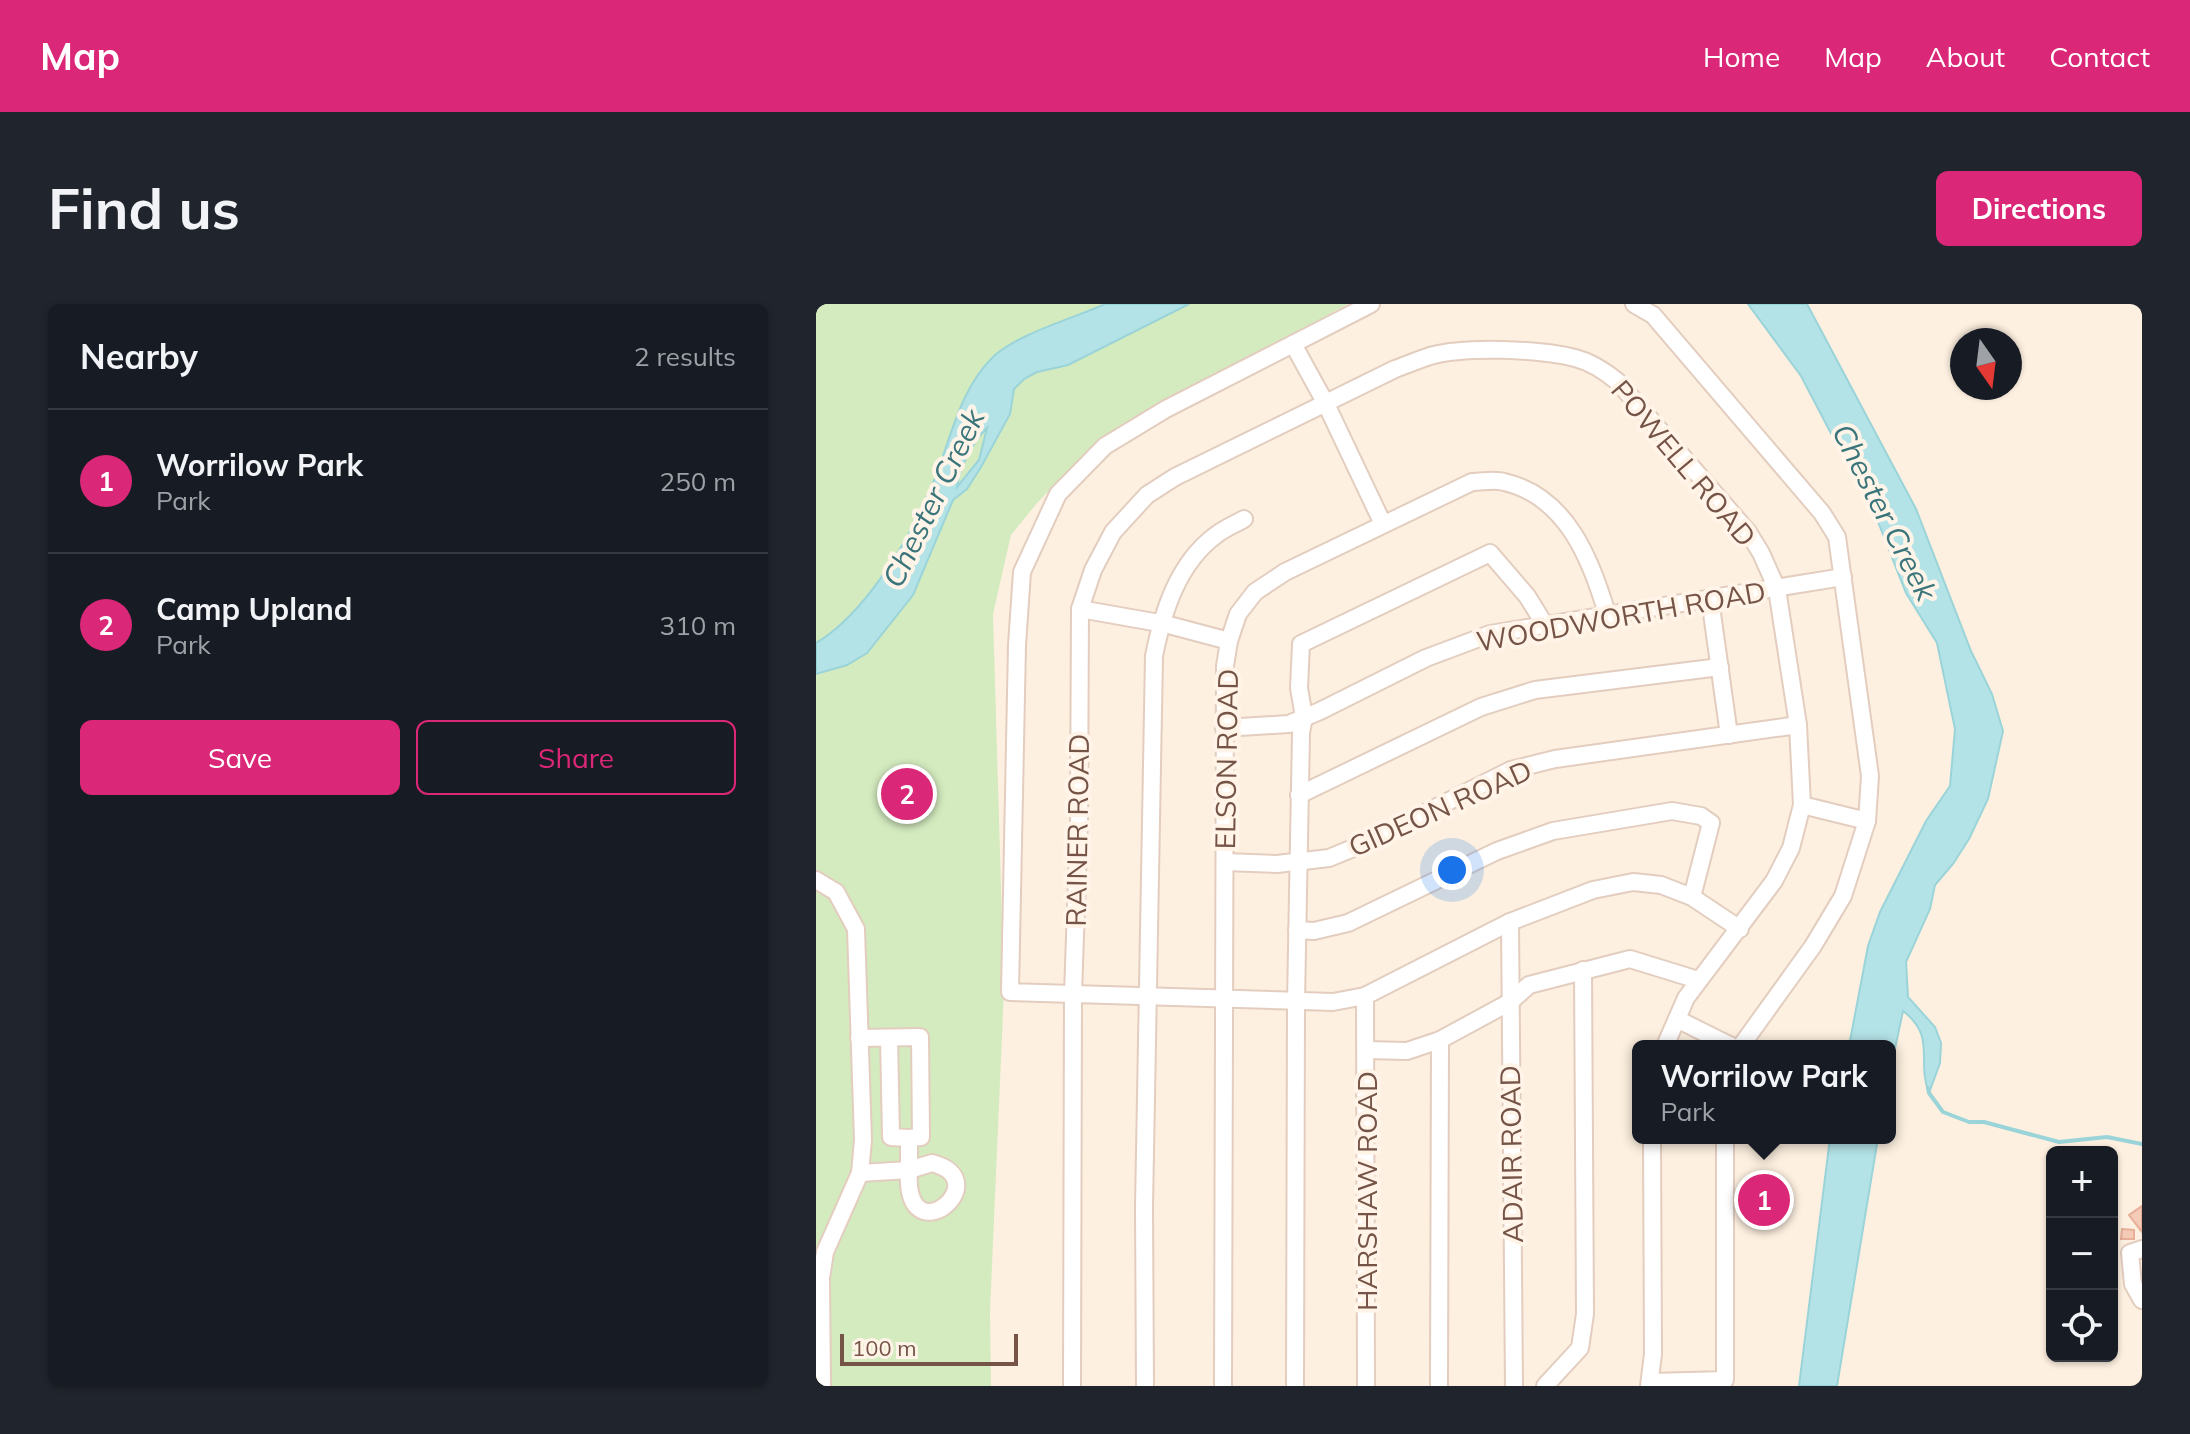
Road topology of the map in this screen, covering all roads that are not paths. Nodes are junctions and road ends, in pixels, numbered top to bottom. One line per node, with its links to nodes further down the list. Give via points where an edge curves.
1 (1371, 304): 3 (street)
2 (1634, 304): 7 (street, via 1653,315 1822,513 1837,537)
3 (1293, 344): 4 (street); 32 (street, via 1226,375 1105,446 1058,494 1022,572 1010,992)
4 (1326, 404): 6 (street); 8 (street, POWELL ROAD, via 1433,355 1473,351 1577,358 1618,382 1748,532); 10 (street, RAINER ROAD, via 1147,495 1101,550)
5 (1244, 519): 12 (street, via 1202,550 1175,588)
6 (1383, 524): 11 (street, ELSON ROAD, via 1472,482 1501,481 1529,490 1551,506 1586,552); 14 (street, ELSON ROAD, via 1255,592 1238,614)
7 (1843, 577): 8 (street, WOODWORTH ROAD); 22 (street, via 1870,776)
8 (1777, 589): 9 (street, WOODWORTH ROAD); 17 (street, POWELL ROAD)
9 (1710, 599): 11 (street, WOODWORTH ROAD); 15 (street)
10 (1080, 609): 12 (street); 32 (street, RAINER ROAD)
11 (1607, 614): 13 (street, WOODWORTH ROAD)
12 (1160, 623): 14 (street); 34 (street, via 1154,656)
13 (1545, 625): 16 (street, WOODWORTH ROAD, via 1490,634 1426,658); 16 (street, via 1490,553 1301,644)
14 (1229, 641): 18 (street, ELSON ROAD)
15 (1720, 667): 19 (street); 20 (street, via 1535,690 1481,707)
16 (1304, 717): 18 (street, WOODWORTH ROAD, via 1289,724); 20 (street)
17 (1798, 725): 19 (street, GIDEON ROAD); 21 (street, POWELL ROAD)
18 (1224, 728): 23 (street, ELSON ROAD)
19 (1729, 735): 24 (street, GIDEON ROAD, via 1511,770 1363,844)
20 (1299, 795): 24 (street)
21 (1802, 805): 22 (street); 28 (street, POWELL ROAD, via 1791,848)
22 (1867, 821): 44 (street, via 1843,896)
23 (1225, 862): 24 (street, GIDEON ROAD); 35 (street, ELSON ROAD)
24 (1298, 863): 29 (street)
25 (816, 880): 39 (street, via 836,892 856,929)
26 (1692, 897): 27 (street, via 1633,882 1593,890); 28 (street); 29 (street, via 1711,823 1672,811 1530,837 1348,923)
27 (1510, 922): 33 (street); 37 (street, ADAIR ROAD)
28 (1740, 929): 31 (street, POWELL ROAD)
29 (1297, 930): 36 (street)
30 (1583, 970): 31 (street, via 1630,959); 37 (street, via 1529,985); 62 (street, via 1585,1314 1580,1348)
31 (1698, 980): 38 (street, POWELL ROAD)
32 (1073, 994): 34 (street); 55 (street, RAINER ROAD)
33 (1365, 996): 36 (street); 45 (street, HARSHAW ROAD)
34 (1147, 997): 35 (street); 56 (street)
35 (1222, 1000): 36 (street); 57 (street, ELSON ROAD)
36 (1296, 1002): 58 (street)
37 (1510, 1002): 41 (street); 61 (street, ADAIR ROAD)
38 (1677, 1019): 42 (street, POWELL ROAD); 43 (street)
39 (859, 1038): 40 (street); 49 (street)
40 (889, 1038): 46 (street, via 891,1137); 46 (street, via 920,1037 921,1137)
41 (1440, 1040): 45 (street, via 1407,1051); 60 (street)
42 (1668, 1040)
43 (1719, 1040)
44 (1745, 1040)
45 (1366, 1050): 59 (street, HARSHAW ROAD)
46 (909, 1138): 49 (street, via 909,1170)
47 (1652, 1144): 53 (street)
48 (1725, 1144): 53 (street, via 1725,1380)
49 (860, 1173): 50 (street)
50 (822, 1244): 54 (street)
51 (2142, 1249): 52 (street, via 2130,1253 2133,1284)
52 (2142, 1300)
53 (1649, 1384)
54 (822, 1386)
55 (1072, 1386)
56 (1145, 1386)
57 (1223, 1386)
58 (1295, 1386)
59 (1366, 1386)
60 (1439, 1386)
61 (1514, 1386)
62 (1545, 1386)

